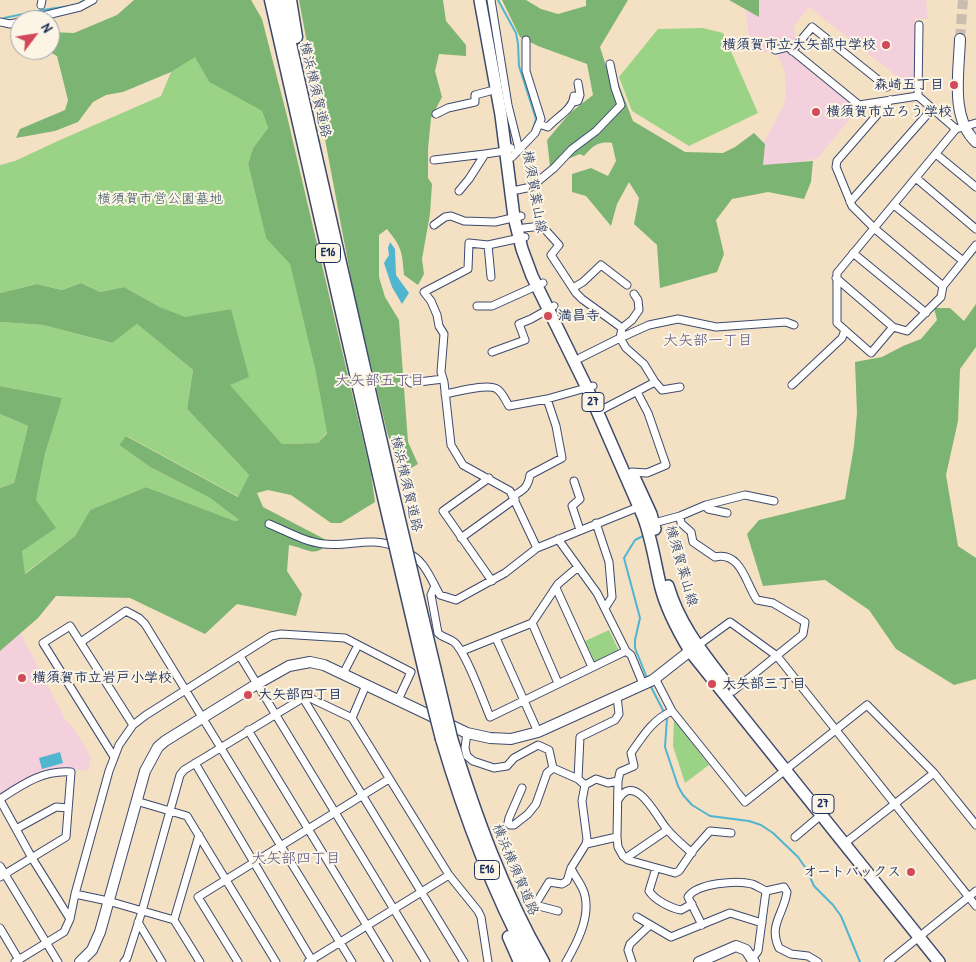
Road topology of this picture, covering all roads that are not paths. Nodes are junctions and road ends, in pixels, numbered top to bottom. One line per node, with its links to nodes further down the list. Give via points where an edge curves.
1 (93, 0): 8 (street)
2 (290, 0): 9 (highway)
3 (472, 0): 18 (main road)
4 (480, 0): 27 (main road, 横須賀葉山線 / 27, via 501,115)
5 (486, 0): 27 (main road)
6 (491, 0): 27 (street)
7 (273, 2): 9 (highway, 横浜横須賀道路 / E16); 76 (highway, 横浜横須賀道路 / E16)
8 (60, 12)
9 (289, 22): 76 (highway, 横浜横須賀道路 / E16)
10 (920, 25): 19 (street)
11 (526, 40): 24 (street, via 526,71 541,119)
12 (960, 40): 25 (street)
13 (775, 50): 14 (street, via 788,47)
14 (792, 51): 17 (street, via 812,27); 20 (street, via 859,106)
15 (610, 64): 33 (street, via 621,105 531,187)
16 (578, 83): 24 (street, via 578,101 574,99 548,127)
17 (887, 87)
18 (490, 91): 22 (street, via 476,94 475,102); 27 (main road)
19 (918, 96): 20 (street); 21 (street)
20 (890, 100): 35 (street, via 837,161 836,167)
21 (932, 108): 25 (street); 35 (street)
22 (436, 114)
23 (976, 123): 25 (street)
24 (539, 124): 27 (street, via 535,133)
25 (960, 128): 26 (street); 29 (street)
26 (976, 142)
27 (512, 151): 28 (street); 33 (main road, 横須賀葉山線 / 27); 37 (main road, 横須賀葉山線 / 27)
28 (485, 154): 30 (street); 34 (street)
29 (936, 154): 31 (street); 32 (street)
30 (434, 160)
31 (916, 178): 36 (street); 40 (street)
32 (976, 187)
33 (517, 190): 37 (main road, 横須賀葉山線 / 27)
34 (459, 191)
35 (850, 202): 39 (street)
36 (894, 205): 39 (street); 45 (street)
37 (518, 217): 38 (street, via 495,222 451,216); 41 (main road, 横須賀葉山線 / 27)
38 (434, 225)
39 (874, 228): 44 (street); 50 (street)
40 (976, 229)
41 (522, 234): 42 (street); 48 (main road, 横須賀葉山線 / 27); 51 (street, via 542,226 559,245 551,255)
42 (488, 245): 46 (street); 63 (street, via 469,243 468,268 424,292 444,334)
43 (976, 245): 45 (street)
44 (853, 253): 47 (street); 55 (street)
45 (963, 261): 50 (street)
46 (491, 277)
47 (836, 278): 57 (street); 59 (street, via 837,323)
48 (540, 285): 53 (street, via 492,306); 54 (main road, 横須賀葉山線 / 27)
49 (627, 285): 51 (street, via 601,265)
50 (943, 286): 55 (street, via 941,296)
51 (573, 288): 58 (street, via 582,299)
52 (634, 294): 58 (street, via 639,310)
53 (477, 306)
54 (551, 308): 61 (street, via 518,324 525,340); 62 (main road, 横須賀葉山線 / 27); 67 (main road, 横須賀葉山線 / 27)
55 (926, 313): 57 (street, via 907,331)
56 (794, 325): 60 (street, via 786,322 716,327 678,319 649,325)
57 (893, 327): 59 (street, via 871,353)
58 (622, 328): 60 (street)
59 (846, 330): 66 (street, via 842,338)
60 (620, 338): 62 (street); 65 (street, via 644,364)
61 (492, 352)
62 (580, 358): 67 (main road, 横須賀葉山線 / 27)
63 (443, 379): 64 (street); 70 (street)
64 (409, 381)
65 (655, 382): 68 (street, via 662,390); 69 (street)
66 (792, 385)
67 (590, 387): 71 (street); 72 (main road, 横須賀葉山線 / 27); 79 (main road, 横須賀葉山線 / 27)
68 (680, 387)
69 (637, 392): 72 (street); 73 (street, via 666,465 647,473)
70 (445, 394): 71 (street, via 492,387 502,393 509,406); 74 (street, via 451,445 463,465)
71 (547, 399): 77 (street, via 562,458 530,475 528,484)
72 (603, 409): 73 (main road, 横須賀葉山線 / 27)
73 (632, 472): 79 (main road, 横須賀葉山線 / 27)
74 (489, 478): 77 (street, via 510,491); 87 (street, via 443,511)
75 (574, 481): 86 (street, via 580,499 572,506)
76 (388, 496): 125 (highway, 横浜横須賀道路 / E16, bridge)
77 (514, 498): 87 (street); 89 (street)
78 (774, 502): 80 (street, via 745,495)
79 (643, 505): 83 (street); 85 (main road, 横須賀葉山線 / 27); 99 (main road, 横須賀葉山線 / 27, via 665,602 672,620)
80 (706, 505): 81 (street, via 708,509); 82 (street)
81 (727, 513)
82 (680, 516): 85 (street); 103 (street, via 681,523 692,532 694,542 715,557 734,560 744,572 757,600 773,603 806,622 803,634)
83 (596, 523): 86 (street); 94 (street, via 609,562 612,597)
84 (269, 524): 92 (street, via 322,544 386,542 422,562)
85 (654, 524): 99 (main road, 横須賀葉山線 / 27, via 671,594)
86 (580, 530): 88 (street)
87 (461, 538): 91 (street)
88 (558, 539): 89 (street); 90 (street)
89 (537, 548): 91 (street)
90 (578, 567): 93 (street); 94 (street)
91 (492, 581): 92 (street, via 456,600 440,595)
92 (435, 586): 101 (street, via 431,595 438,633 454,642)
93 (556, 588): 95 (street); 104 (street)
94 (605, 608): 100 (street)
95 (532, 623): 96 (street); 107 (street)
96 (496, 638): 101 (street); 115 (street)
97 (81, 642): 110 (street, via 126,611 132,613 146,624); 120 (street); 127 (street, via 70,626 43,643)
98 (358, 644): 102 (street, via 345,638 281,634 271,636); 105 (street); 114 (street, via 410,672)
99 (694, 648): 103 (street, via 730,622); 106 (street); 111 (main road, 横須賀葉山線 / 27); 129 (main road, 横須賀葉山線 / 27)
100 (626, 651): 104 (street); 106 (street)
101 (462, 652): 115 (street, via 490,717)
102 (240, 656): 108 (street); 110 (street)
103 (777, 656): 111 (street); 122 (street)
104 (592, 667): 107 (street)
105 (343, 674): 108 (street, via 324,665 300,663); 109 (street)
106 (649, 681): 112 (street); 116 (street)
107 (558, 683): 115 (street)
108 (258, 684): 117 (street); 118 (street)
109 (366, 685): 114 (street); 119 (street)
110 (186, 690): 118 (street); 120 (street)
111 (732, 691): 129 (main road, 横須賀葉山線 / 27)
112 (617, 696): 123 (street); 134 (street, via 615,720 580,737)
113 (303, 698): 117 (street); 119 (street, via 316,700); 138 (street)
114 (398, 700): 124 (street)
115 (524, 700): 123 (street)
116 (668, 713): 129 (street, via 745,802); 135 (street, via 652,722 631,754 634,766 620,772)
117 (276, 714): 121 (street); 145 (street)
118 (202, 718): 126 (street); 140 (street, via 158,748 145,771)
119 (352, 718): 133 (street)
120 (133, 725): 127 (street)
121 (248, 730): 126 (street); 149 (street)
122 (836, 730): 129 (street); 131 (street, via 867,705); 142 (street)
123 (538, 732): 124 (street, via 511,739)
124 (467, 733): 130 (street, via 464,748 473,760 500,768 538,745 549,750)
125 (447, 738): 132 (highway, 横浜横須賀道路 / E16); 161 (highway, 横浜横須賀道路 / E16)
126 (220, 747): 128 (street); 157 (street)
127 (114, 757): 172 (street)
128 (194, 763): 144 (street, via 180,775); 162 (street)
129 (789, 767): 146 (main road, 横須賀葉山線 / 27)
130 (553, 768): 134 (street); 137 (street, via 547,773 536,804 528,814 510,825 509,818)
131 (934, 773): 142 (street); 147 (street)
132 (452, 774): 207 (highway, via 468,835); 208 (highway, 横浜横須賀道路 / E16, via 486,868)
133 (389, 778): 138 (street); 167 (street)
134 (578, 779): 136 (street)
135 (618, 780): 136 (street, via 608,783 596,780); 141 (street)
136 (585, 785): 156 (street, via 582,801 588,838)
137 (522, 788)
138 (362, 795): 145 (street); 171 (street)
139 (0, 800): 143 (street, via 45,774 71,772); 148 (street)
140 (136, 801): 144 (street); 174 (street)
141 (618, 801): 150 (street, via 626,791 642,795); 153 (street)
142 (895, 804): 155 (street); 173 (street)
143 (68, 808): 148 (street, via 56,807); 159 (street, via 66,837)
144 (170, 810): 152 (street, via 187,816); 178 (street)
145 (335, 812): 149 (street); 177 (street)
146 (824, 812): 154 (street); 155 (main road, 横須賀葉山線 / 27)
147 (976, 825)
148 (16, 829): 159 (street)
149 (308, 829): 157 (street); 187 (street)
150 (667, 830): 158 (street); 160 (street)
151 (731, 833): 158 (street, via 710,831)
152 (199, 835): 168 (street); 182 (street)
153 (617, 837): 156 (street); 160 (street, via 618,847)
154 (795, 837)
155 (848, 841): 189 (main road, 横須賀葉山線 / 27)
156 (586, 844): 164 (street)
157 (281, 846): 162 (street); 190 (street)
158 (692, 852): 165 (street, via 675,873)
159 (32, 858): 166 (street); 181 (street)
160 (626, 858): 165 (street)
161 (494, 862): 209 (highway, 横浜横須賀道路 / E16); 210 (highway)
162 (254, 863): 168 (street); 193 (street)
163 (0, 866): 166 (street)
164 (571, 868): 179 (street, via 567,881 562,884 549,882 535,905); 211 (street, via 581,884 586,913)
165 (656, 868): 175 (street, via 649,891 652,896 675,909)
166 (2, 876): 191 (street)
167 (449, 876): 171 (street); 206 (street, via 481,917)
168 (225, 880): 200 (street, via 198,897); 201 (street)
169 (766, 891): 175 (street, via 750,884 713,884 692,892 688,897); 184 (street); 214 (street, via 784,887 787,892 776,924 780,948)
170 (976, 891): 173 (street)
171 (422, 892): 177 (street); 205 (street)
172 (75, 894): 174 (street); 181 (street)
173 (969, 897): 176 (street); 189 (street)
174 (108, 901): 178 (street); 196 (street, via 92,950)
175 (692, 904): 186 (street)
176 (976, 906)
177 (394, 909): 187 (street); 204 (street)
178 (142, 911): 182 (street); 183 (street)
179 (558, 911)
180 (637, 917): 185 (street)
181 (70, 919): 191 (street, via 64,932)
182 (174, 920): 199 (street)
183 (138, 922): 197 (street); 198 (street)
184 (762, 923): 186 (street, via 730,913); 194 (street, via 758,951)
185 (650, 925): 186 (street, via 671,936); 212 (street, via 630,944 628,950)
186 (702, 925)
187 (367, 926): 190 (street); 203 (street)
188 (0, 928): 192 (street)
189 (922, 934): 215 (street); 216 (main road, 横須賀葉山線 / 27); 217 (main road, 横須賀葉山線 / 27)
190 (340, 942): 193 (street); 202 (street)
191 (47, 943): 192 (street); 195 (street)
192 (17, 961)
193 (311, 961)
194 (753, 961): 213 (street, via 746,950 736,946)
195 (58, 962)
196 (80, 962)
197 (124, 962)
198 (162, 962)
199 (200, 962)
200 (238, 962)
201 (276, 962)
202 (352, 962)
203 (389, 962)
204 (426, 962)
205 (464, 962)
206 (488, 962)
207 (520, 962)
208 (531, 962)
209 (543, 962)
210 (552, 962)
211 (566, 962)
212 (632, 962)
213 (699, 962)
214 (818, 962)
215 (888, 962)
216 (939, 962)
217 (949, 962)

